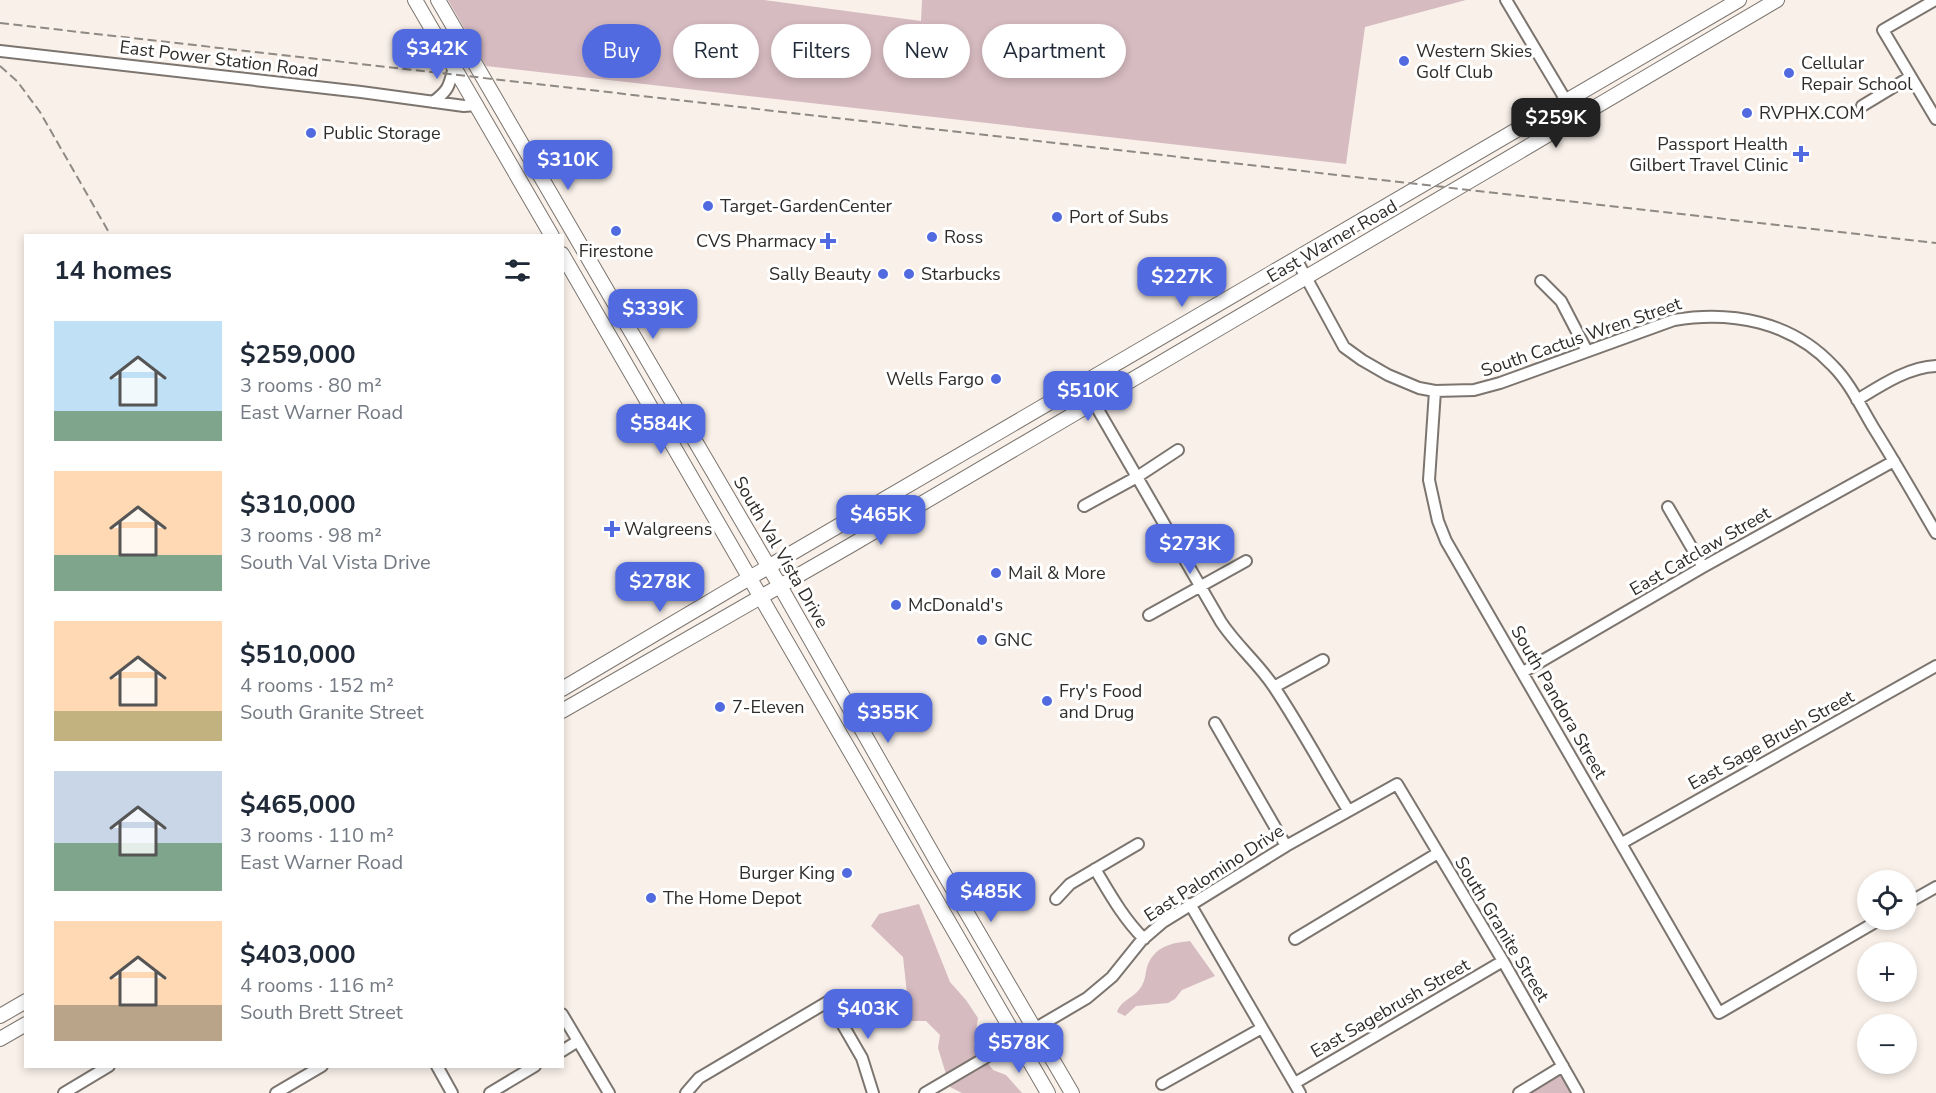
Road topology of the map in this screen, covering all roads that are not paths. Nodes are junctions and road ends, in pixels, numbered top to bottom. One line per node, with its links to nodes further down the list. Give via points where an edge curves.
1 (415, 0): 8 (main road)
2 (438, 0): 16 (main road, South Val Vista Drive)
3 (1506, 0): 10 (street)
4 (1739, 0): 10 (main road, East Warner Road)
5 (1777, 0): 14 (main road, East Warner Road)
6 (1935, 0): 9 (street, via 1883,30)
7 (0, 51): 11 (street, East Power Station Road)
8 (454, 67): 11 (street, via 450,86); 12 (main road)
9 (1910, 77): 13 (street); 15 (street)
10 (1567, 101): 14 (street); 20 (main road, East Warner Road)
11 (433, 102): 12 (street, East Power Station Road)
12 (476, 105): 17 (main road)
13 (1862, 106)
14 (1577, 118): 21 (main road, East Warner Road)
15 (1936, 120)
16 (513, 129): 17 (main road); 24 (main road, South Val Vista Drive)
17 (495, 140): 18 (main road)
18 (551, 234)
19 (564, 257): 26 (main road)
20 (1296, 259): 21 (street, South Cactus Wren Street); 23 (main road, East Warner Road)
21 (1306, 277): 25 (main road, East Warner Road); 30 (street, South Cactus Wren Street, via 1344,347 1388,375)
22 (1542, 281): 28 (street, via 1561,301)
23 (1218, 305): 25 (main road); 27 (main road, East Warner Road)
24 (622, 318): 26 (main road); 42 (main road, South Val Vista Drive)
25 (1228, 322): 32 (main road, East Warner Road)
26 (605, 328): 44 (main road)
27 (1149, 346): 32 (main road, via 1095,387); 33 (main road, East Warner Road)
28 (1587, 351): 30 (street, South Cactus Wren Street, via 1494,385); 31 (street, South Cactus Wren Street, via 1674,320 1714,315 1749,319 1780,329 1816,350 1835,367)
29 (1936, 366): 31 (street, via 1895,379)
30 (1435, 391): 52 (street, South Pandora Street, via 1429,480 1438,521)
31 (1857, 400): 35 (street, South Cactus Wren Street)
32 (1093, 401): 36 (main road, East Warner Road); 37 (street)
33 (971, 450): 36 (main road); 42 (main road, East Warner Road)
34 (1178, 450): 37 (street)
35 (1894, 461): 40 (street, South Cactus Wren Street); 43 (street, East Catclaw Street)
36 (982, 467): 45 (main road, East Warner Road)
37 (1137, 477): 38 (street); 46 (street)
38 (1084, 506)
39 (1668, 507): 43 (street)
40 (1936, 533)
41 (1246, 561): 46 (street)
42 (769, 566): 44 (main road, East Warner Road); 45 (main road, South Val Vista Drive)
43 (1703, 567): 52 (street, East Catclaw Street)
44 (749, 578): 47 (main road); 51 (main road, East Warner Road)
45 (780, 586): 47 (main road, East Warner Road); 59 (main road, South Val Vista Drive)
46 (1199, 586): 48 (street); 53 (street, via 1228,633)
47 (761, 597): 55 (main road, East Warner Road); 60 (main road)
48 (1149, 615)
49 (1323, 660): 53 (street)
50 (1936, 666): 62 (street, East Sage Brush Street)
51 (590, 672): 54 (main road, East Warner Road); 55 (main road)
52 (1523, 672): 62 (street, South Pandora Street)
53 (1274, 687): 61 (street)
54 (564, 688)
55 (600, 689): 56 (main road, East Warner Road)
56 (564, 710)
57 (1215, 723): 64 (street)
58 (1397, 783): 61 (street, East Palomino Drive); 65 (street, South Granite Street)
59 (893, 785): 60 (main road); 80 (main road, South Val Vista Drive)
60 (875, 795): 82 (main road)
61 (1348, 810): 64 (street, East Palomino Drive)
62 (1622, 843): 71 (street, South Pandora Street, via 1719,1013)
63 (1138, 844): 66 (street)
64 (1286, 846): 70 (street, East Palomino Drive)
65 (1438, 853): 73 (street); 74 (street, South Granite Street)
66 (1095, 869): 69 (street, via 1070,884); 72 (street, via 1117,906)
67 (1936, 886): 68 (street)
68 (1917, 897)
69 (1056, 899)
70 (1190, 904): 72 (street, East Palomino Drive); 79 (street)
71 (1862, 930)
72 (1144, 939): 80 (street, East Palomino Drive, via 1112,977 1087,998)
73 (1295, 939)
74 (1503, 961): 85 (street, South Granite Street); 91 (street, East Sagebrush Street)
75 (24, 1002): 76 (main road)
76 (0, 1016)
77 (564, 1017): 83 (street)
78 (24, 1025): 81 (main road)
79 (1262, 1028): 90 (street); 91 (street)
80 (1035, 1029): 82 (street, East Palomino Drive); 101 (main road, South Val Vista Drive)
81 (0, 1039)
82 (1017, 1040): 99 (street, East Palomino Drive); 100 (main road)
83 (578, 1041): 84 (street); 96 (street)
84 (564, 1050)
85 (1563, 1066): 102 (street); 103 (street, South Granite Street)
86 (106, 1068): 92 (street)
87 (319, 1068): 93 (street)
88 (438, 1068): 94 (street)
89 (532, 1068): 95 (street)
90 (1162, 1084)
91 (1297, 1088)
92 (64, 1093)
93 (276, 1093)
94 (452, 1093)
95 (490, 1093)
96 (609, 1093)
97 (686, 1093): 98 (street, via 699,1078 829,1001 862,1058)
98 (873, 1093)
99 (925, 1093)
100 (1048, 1093)
101 (1072, 1093)
102 (1519, 1093)
103 (1578, 1093)

